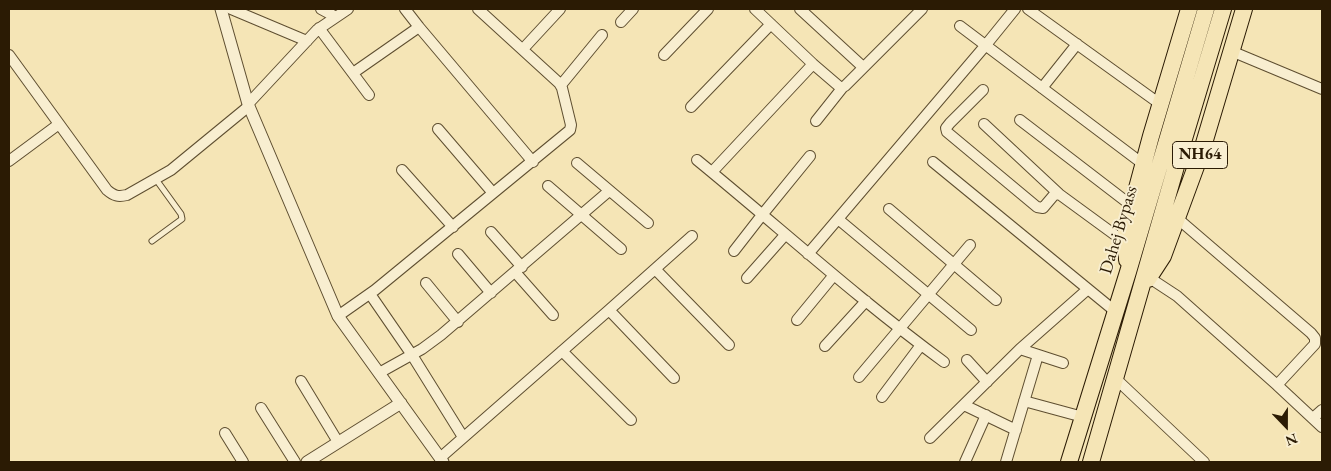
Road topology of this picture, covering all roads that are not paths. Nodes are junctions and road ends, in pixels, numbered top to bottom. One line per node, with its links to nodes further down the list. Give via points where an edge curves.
1 (221, 9): 43 (street)
2 (231, 9): 26 (street)
3 (321, 9): 19 (street)
4 (348, 9): 19 (street)
5 (405, 9): 23 (street)
6 (478, 9): 29 (street)
7 (560, 9): 29 (street)
8 (633, 9): 20 (street)
9 (708, 9): 32 (street)
10 (755, 9): 21 (street)
11 (800, 9): 34 (street)
12 (1015, 9): 28 (street)
13 (1028, 9): 27 (street)
14 (1188, 9): 42 (highway, NH64)
15 (1206, 9): 85 (highway, Dahej Bypass)
16 (1223, 9): 87 (highway, Dahej Bypass)
17 (1244, 9): 30 (highway, NH64)
18 (919, 10): 34 (street)
19 (336, 17): 24 (street)
20 (620, 22)
21 (771, 24): 33 (street); 44 (street)
22 (960, 26): 28 (street)
23 (419, 27): 35 (street); 53 (street)
24 (319, 28): 26 (street); 35 (street)
25 (602, 35): 36 (street)
26 (307, 41): 43 (street)
27 (1077, 44): 38 (street); 42 (street)
28 (986, 46): 38 (street); 69 (street)
29 (522, 49): 36 (street)
30 (1231, 51): 39 (street); 68 (highway, NH64, via 1202,150)
31 (9, 54): 47 (street)
32 (664, 55)
33 (813, 64): 37 (street); 58 (street)
34 (864, 68): 37 (street)
35 (353, 73): 41 (street)
36 (561, 85): 53 (street, via 570,130)
37 (843, 87): 46 (street)
38 (1042, 88): 56 (street)
39 (1322, 89)
40 (983, 90): 63 (street, via 950,123 947,132 1037,207 1043,208 1054,194)
41 (369, 95)
42 (1160, 104): 56 (highway, NH64)
43 (248, 105): 59 (street, via 174,168); 100 (street)
44 (691, 107)
45 (1020, 120): 64 (street)
46 (816, 121)
47 (59, 124): 52 (street); 59 (street, via 113,196 127,195)
48 (984, 124): 63 (street)
49 (438, 129): 62 (street)
50 (810, 156): 66 (street)
51 (697, 160): 58 (street)
52 (9, 161)
53 (533, 162): 62 (street)
54 (933, 162): 90 (street)
55 (578, 163): 61 (street)
56 (1143, 164): 64 (highway, NH64)
57 (402, 170): 71 (street)
58 (712, 172): 66 (street)
59 (155, 178): 75 (lane, via 182,219)
60 (548, 186): 67 (street)
61 (609, 191): 67 (street); 70 (street)
62 (494, 194): 71 (street)
63 (1059, 194): 76 (street)
64 (1132, 206): 76 (highway, NH64)
65 (890, 209): 82 (street)
66 (762, 215): 73 (street); 79 (street)
67 (581, 216): 78 (street); 83 (street)
68 (1177, 218): 87 (highway, NH64, via 1163,256); 121 (street, via 1315,338 1315,344)
69 (838, 219): 81 (street); 93 (street)
70 (648, 223)
71 (452, 227): 92 (street)
72 (491, 232): 83 (street)
73 (785, 234): 81 (street); 88 (street)
74 (692, 236): 84 (street)
75 (152, 242)
76 (1126, 243): 85 (highway, NH64)
77 (970, 245): 82 (street)
78 (621, 250)
79 (734, 251)
80 (458, 254): 91 (street)
81 (808, 254): 86 (street)
82 (954, 264): 93 (street); 95 (street)
83 (518, 269): 91 (street); 99 (street)
84 (655, 269): 98 (street); 105 (street)
85 (1128, 272): 97 (highway, Dahej Bypass / NH64)
86 (834, 275): 96 (street); 101 (street)
87 (1147, 276): 94 (highway, NH64); 121 (street, via 1177,296)
88 (747, 278)
89 (426, 283): 102 (street)
90 (1088, 289): 97 (street); 108 (street)
91 (491, 293): 102 (street)
92 (370, 294): 100 (street); 110 (street)
93 (928, 295): 103 (street); 104 (street)
94 (1138, 299): 97 (highway); 118 (highway, NH64)
95 (996, 300)
96 (866, 301): 103 (street); 107 (street)
97 (1118, 305): 129 (highway, Dahej Bypass / NH64)
98 (609, 310): 109 (street); 117 (street)
99 (553, 315)
100 (338, 316): 115 (street)
101 (797, 320)
102 (458, 322): 110 (street)
103 (900, 329): 106 (street); 116 (street)
104 (971, 330)
105 (729, 345)
106 (921, 345): 113 (street); 122 (street)
107 (825, 346)
108 (1020, 349): 111 (street); 120 (street)
109 (562, 351): 131 (street); 135 (street)
110 (412, 354): 115 (street); 135 (street)
111 (1038, 355): 114 (street); 123 (street)
112 (967, 360): 120 (street)
113 (944, 362)
114 (1063, 363)
115 (379, 373): 124 (street)
116 (859, 377)
117 (674, 378)
118 (1115, 378): 146 (highway, NH64); 147 (street)
119 (301, 381): 137 (street)
120 (987, 382): 125 (street)
121 (1278, 385): 130 (street)
122 (882, 397)
123 (1024, 401): 129 (street); 133 (street)
124 (401, 404): 137 (street); 139 (street)
125 (964, 405): 128 (street); 136 (street)
126 (262, 408): 141 (street)
127 (1322, 410): 130 (street)
128 (986, 415): 133 (street); 143 (street)
129 (1083, 417): 145 (highway, Dahej Bypass / NH64)
130 (1313, 418): 132 (street)
131 (631, 420)
132 (1322, 427)
133 (1016, 430): 144 (street)
134 (225, 433): 140 (street)
135 (463, 437): 139 (street)
136 (930, 438)
137 (338, 442): 138 (street)
138 (321, 458): 142 (street)
139 (441, 460)
140 (243, 462)
141 (295, 462)
142 (306, 462)
143 (966, 462)
144 (1006, 462)
145 (1070, 462)
146 (1091, 462)
147 (1204, 462)

